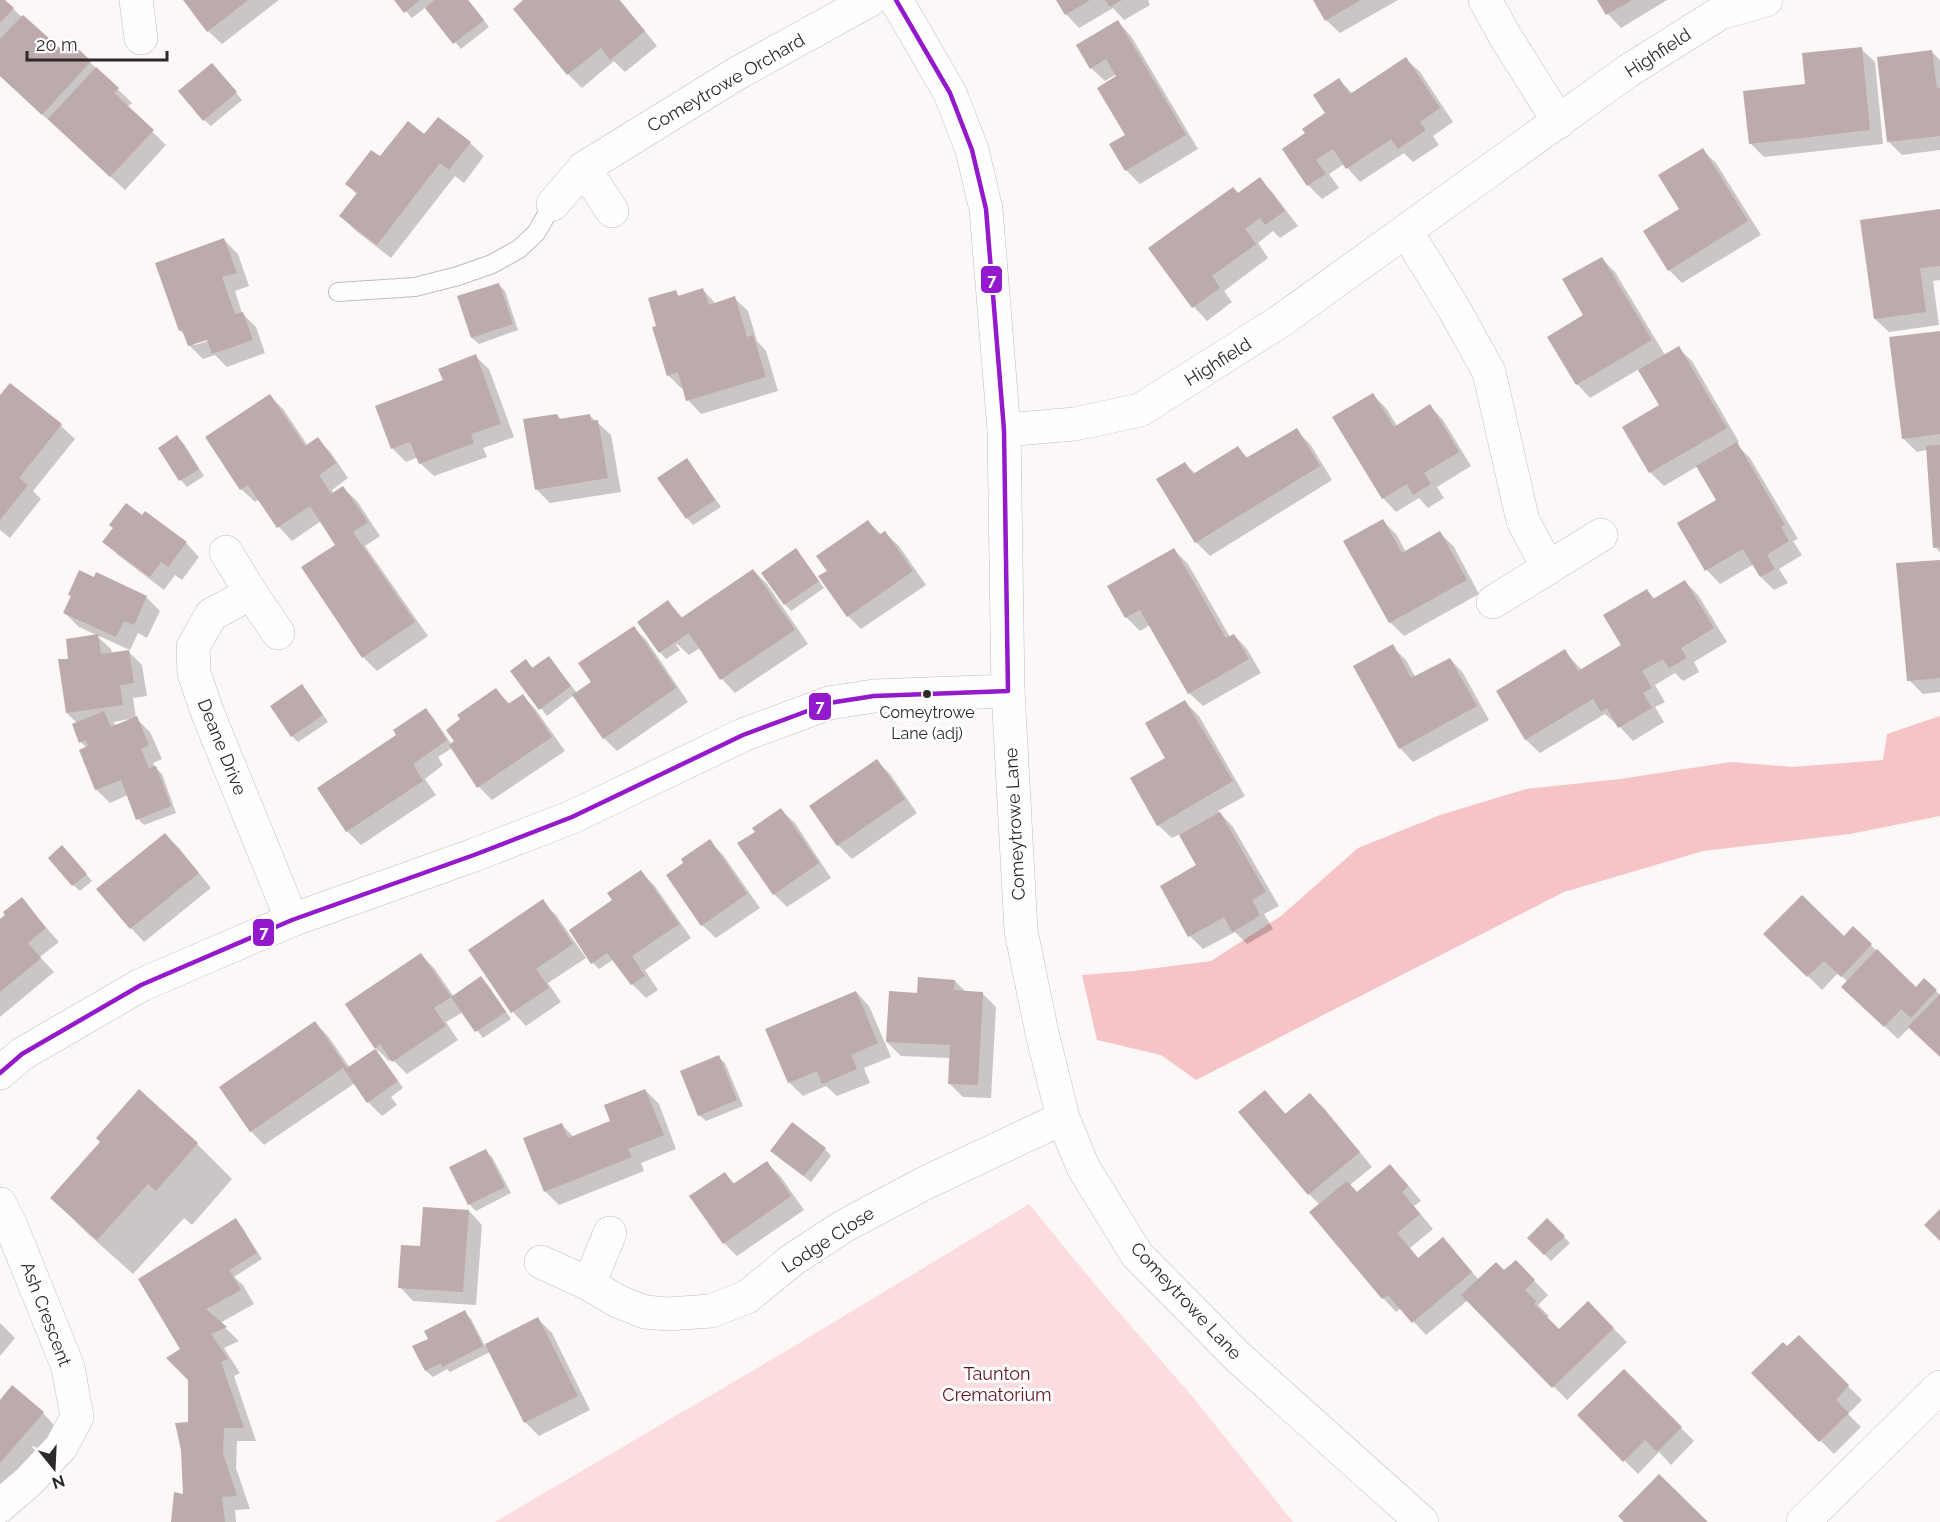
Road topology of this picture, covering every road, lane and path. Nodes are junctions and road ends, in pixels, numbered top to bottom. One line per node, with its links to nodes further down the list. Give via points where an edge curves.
1 (136, 0): 6 (street)
2 (870, 0): 8 (street, Comeytrowe Orchard, via 736,74)
3 (896, 0): 13 (street, Comeytrowe Lane, via 950,93 972,150 986,209)
4 (1485, 0): 7 (street)
5 (1766, 0): 7 (street, Highfield, via 1720,13 1628,71)
6 (141, 38)
7 (1559, 122): 11 (street, Highfield)
8 (584, 168): 9 (street, Comeytrowe Orchard); 10 (street)
9 (553, 204): 12 (lane, via 536,233 519,249 492,264 415,287)
10 (612, 211)
11 (1406, 231): 13 (street, Highfield, via 1279,322 1140,410 1075,424); 16 (street, via 1489,372 1523,521)
12 (338, 292)
13 (1004, 430): 20 (street, Comeytrowe Lane)
14 (1601, 535): 16 (street)
15 (226, 552): 17 (street)
16 (1548, 568): 18 (street)
17 (251, 593): 19 (street); 21 (street, Deane Drive, via 211,615 193,647 194,673)
18 (1493, 602)
19 (278, 633)
20 (1008, 691): 21 (street, via 886,696 829,703 743,735 572,817); 23 (street, Comeytrowe Lane, via 1021,930)
21 (291, 920): 22 (street, via 141,985 22,1054)
22 (0, 1073)
23 (1063, 1118): 27 (street, Lodge Close, via 844,1226 792,1260 747,1297 711,1311 645,1312); 30 (street, Comeytrowe Lane, via 1083,1167 1137,1255 1239,1358)
24 (0, 1204): 29 (street, Ash Crescent, via 68,1367 77,1418 61,1447)
25 (610, 1233): 27 (street)
26 (542, 1262): 27 (street, Lodge Close)
27 (589, 1284)
28 (1940, 1387): 31 (street)
29 (0, 1506)
30 (1422, 1522)
31 (1803, 1522)

